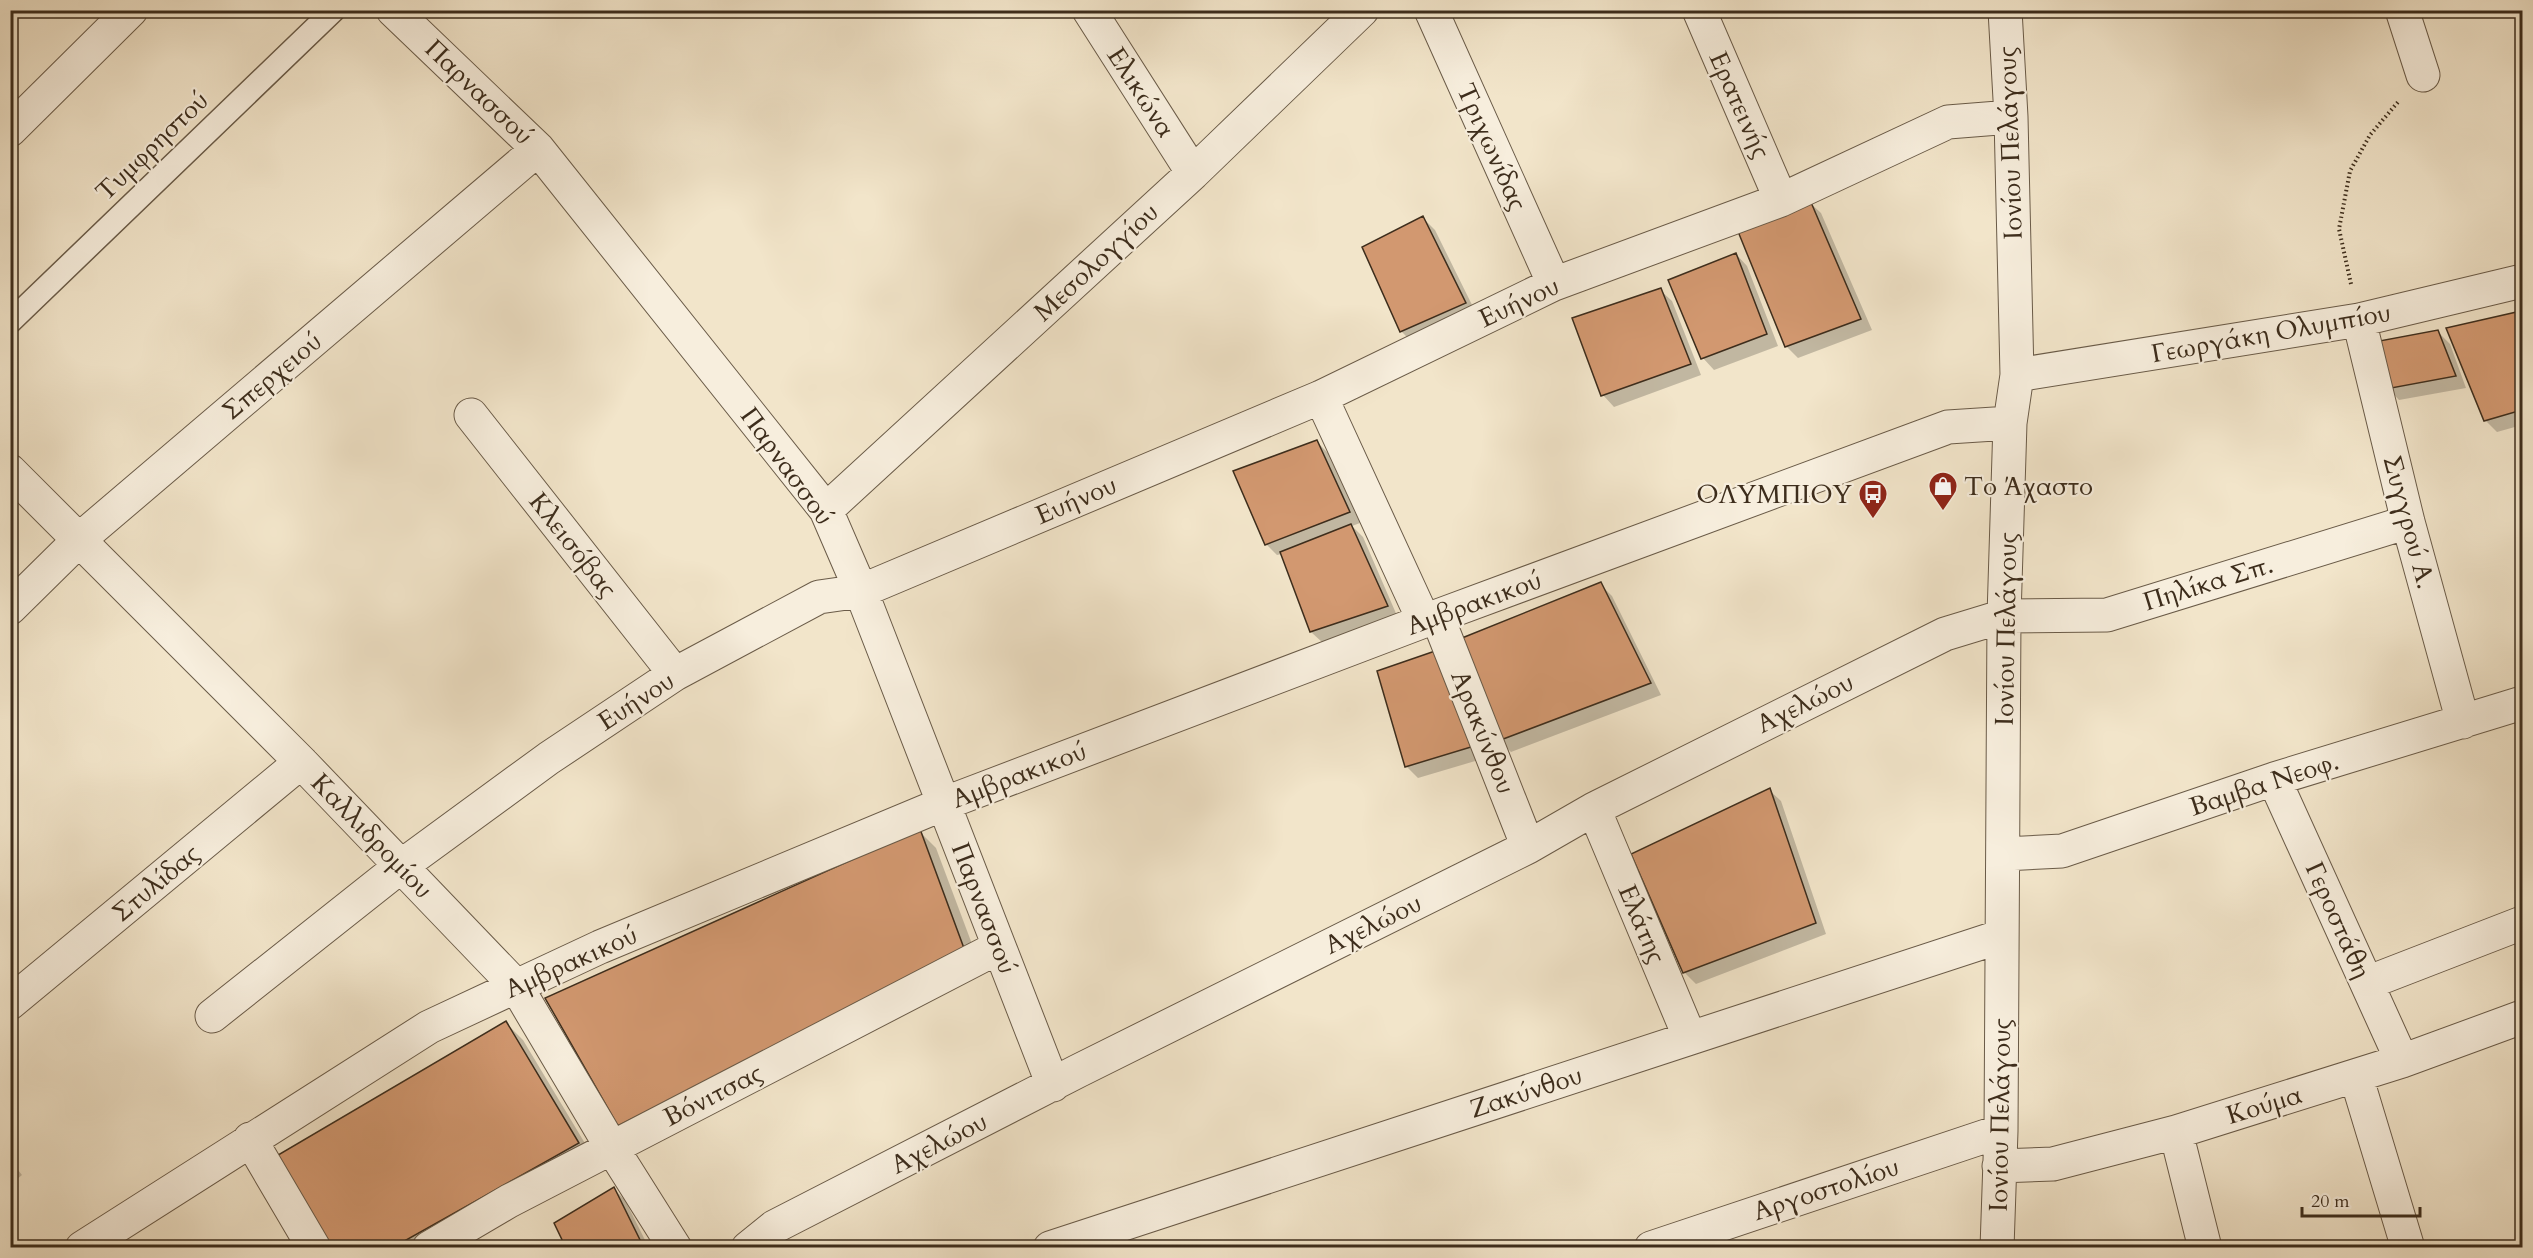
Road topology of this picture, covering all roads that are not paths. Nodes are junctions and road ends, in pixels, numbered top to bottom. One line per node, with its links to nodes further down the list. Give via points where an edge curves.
1 (131, 10): 12 (street)
2 (334, 10): 19 (lane, Τυμφρηστού)
3 (1089, 10): 14 (street, Ελικώνα)
4 (1362, 10): 14 (street, Μεσολογγίου)
5 (1431, 10): 17 (street, Τριχωνίδας)
6 (1699, 10): 15 (street, Ερατεινής)
7 (2005, 10): 11 (street, Ιονίου Πελάγους)
8 (2402, 10): 10 (street)
9 (395, 11): 13 (street, Παρνασσού)
10 (2423, 75)
11 (2011, 117): 15 (street, Ευήνου, via 1948,122); 20 (street, Ιονίου Πελάγους)
12 (10, 130)
13 (538, 148): 25 (street, Παρνασσού); 27 (street, Σπερχειού)
14 (1193, 173): 25 (street, Μεσολογγίου)
15 (1781, 200): 17 (street, Ευήνου)
16 (2523, 281): 18 (street, Γεωργάκη Ολυμπίου)
17 (1554, 284): 21 (street, Ευήνου)
18 (2358, 320): 20 (street, Γεωργάκη Ολυμπίου); 26 (street, Συγγρού Α.)
19 (10, 322)
20 (2017, 375): 23 (street, Ιονίου Πελάγους)
21 (1321, 397): 28 (street, Ευήνου); 31 (street, Αρακύνθου)
22 (471, 415): 32 (street, Κλεισόβας)
23 (2010, 423): 30 (street, Ιονίου Πελάγους); 31 (street, Αμβρακικού, via 1948,427)
24 (10, 471): 27 (street, Καλλιδρομίου)
25 (826, 510): 28 (street, Παρνασσού)
26 (2408, 522): 30 (street, Πηλίκα Σπ., via 2107,615); 34 (street, Συγγρού Α.)
27 (80, 539): 29 (street, Σπερχειού); 35 (street, Καλλιδρομίου)
28 (861, 591): 32 (street, Ευήνου, via 819,597); 37 (street, Παρνασσού)
29 (10, 608)
30 (2004, 615): 38 (street, Αχελώου, via 1945,634); 40 (street, Ιονίου Πελάγους)
31 (1430, 619): 37 (street, Αμβρακικού); 39 (street, Αρακύνθου)
32 (675, 674): 41 (street, Ευήνου, via 549,758)
33 (2523, 703): 34 (street, Βαμβα Νεοφ.)
34 (2463, 722): 36 (street, Βαμβα Νεοφ.)
35 (301, 762): 41 (street, Καλλιδρομίου); 47 (street, Στυλίδας)
36 (2274, 779): 40 (street, Βαμβα Νεοφ., via 2062,851); 45 (street, Γεροστάθη)
37 (943, 804): 44 (street, Παρνασσού); 46 (street, Αμβρακικού)
38 (1594, 809): 39 (street, Αχελώου); 50 (street, Ελάτης)
39 (1528, 847): 53 (street, Αχελώου)
40 (2004, 854): 43 (street, Ιονίου Πελάγους)
41 (400, 867): 46 (street, Καλλιδρομίου); 48 (street, Ευήνου)
42 (2523, 923): 45 (street)
43 (2002, 936): 50 (street, Ζακύνθου); 54 (street, Ιονίου Πελάγους)
44 (999, 946): 53 (street, Παρνασσού); 57 (street, Βόνιτσας)
45 (2367, 983): 51 (street, Γεροστάθη)
46 (516, 986): 56 (street, Αμβρακικού, via 429,1027); 57 (street, Καλλιδρομίου)
47 (10, 1003)
48 (212, 1016)
49 (2523, 1017): 51 (street, Κούμα)
50 (1690, 1038): 65 (street, Ζακύνθου)
51 (2402, 1061): 52 (street, Κούμα)
52 (2356, 1076): 55 (street, Κούμα); 69 (street)
53 (1053, 1085): 59 (street, Αχελώου)
54 (2001, 1131): 58 (street, Ιονίου Πελάγους); 66 (street, Αργοστολίου)
55 (2176, 1132): 58 (street, Κούμα, via 2053,1164); 68 (street)
56 (250, 1139): 60 (street, Αμβρακικού); 61 (street)
57 (612, 1148): 62 (street, Βόνιτσας); 63 (street, Καλλιδρομίου)
58 (1999, 1166): 67 (street, Ιονίου Πελάγους)
59 (778, 1237): 64 (street, Αχελώου)
60 (82, 1248)
61 (315, 1248)
62 (429, 1248)
63 (675, 1248)
64 (748, 1248)
65 (1050, 1248)
66 (1651, 1248)
67 (1997, 1248)
68 (2205, 1248)
69 (2408, 1248)

